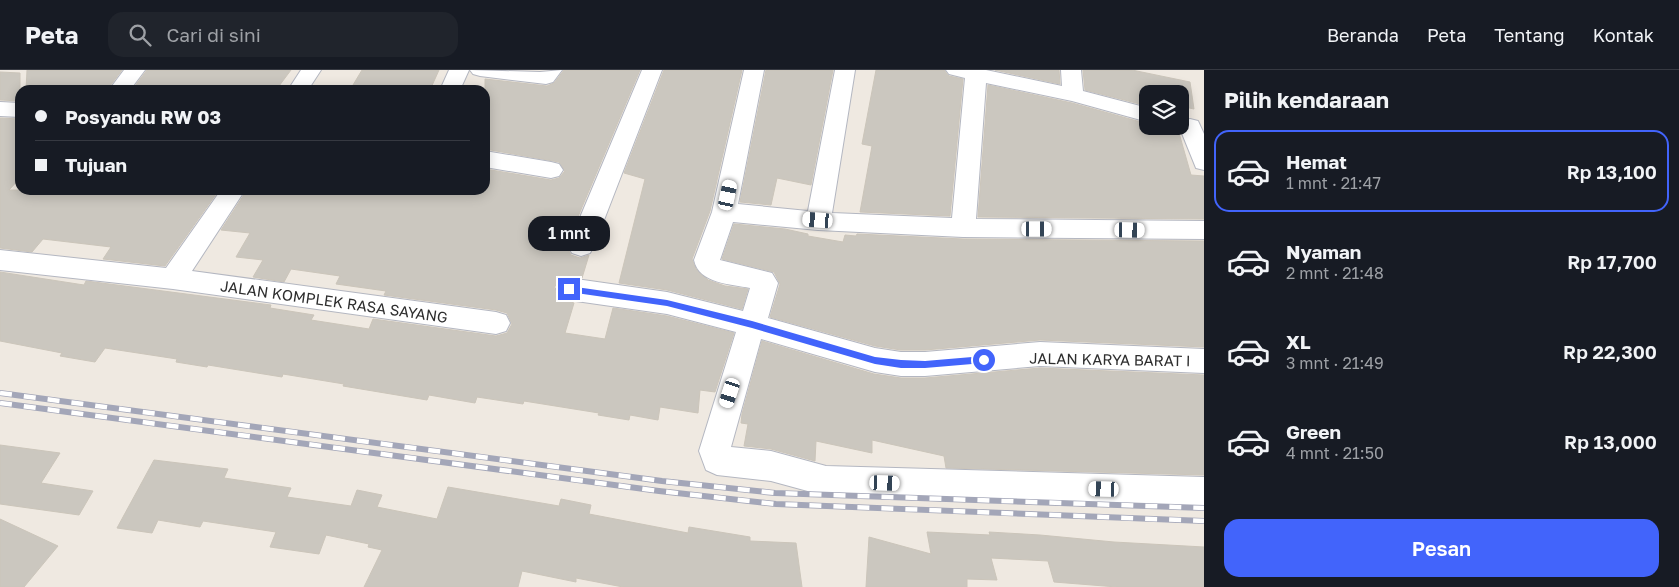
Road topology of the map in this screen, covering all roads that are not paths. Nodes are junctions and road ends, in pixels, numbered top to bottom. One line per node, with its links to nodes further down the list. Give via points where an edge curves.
1 (134, 70): 11 (street)
2 (311, 70): 12 (street)
3 (459, 70): 13 (street)
4 (480, 70): 5 (street, via 541,78 546,78)
5 (552, 70)
6 (652, 70): 27 (street)
7 (754, 70): 23 (street)
8 (845, 70): 24 (street)
9 (1072, 70): 14 (street)
10 (966, 72): 14 (street); 25 (street)
11 (123, 85)
12 (301, 85)
13 (452, 85)
14 (1073, 95): 17 (street)
15 (0, 109): 16 (street)
16 (15, 110)
17 (1139, 113)
18 (1191, 126): 20 (street)
19 (490, 160): 21 (street)
20 (1204, 162)
21 (551, 170)
22 (230, 195): 29 (street)
23 (724, 212): 24 (street); 32 (street, via 709,251 708,265 714,270 763,280 765,283)
24 (818, 220): 25 (street)
25 (963, 228): 26 (street)
26 (1204, 230)
27 (581, 246)
28 (0, 260): 29 (street, JALAN KOMPLEK RASA SAYANG)
29 (173, 279): 31 (street, JALAN KOMPLEK RASA SAYANG)
30 (569, 289): 32 (street, JALAN KARYA BARAT I, via 667,303)
31 (496, 323)
32 (752, 324): 33 (street, JALAN KARYA BARAT I, via 875,360 901,364 1040,354); 34 (street, via 714,450 717,460 771,466 826,481)
33 (1204, 361)
34 (1204, 492)

